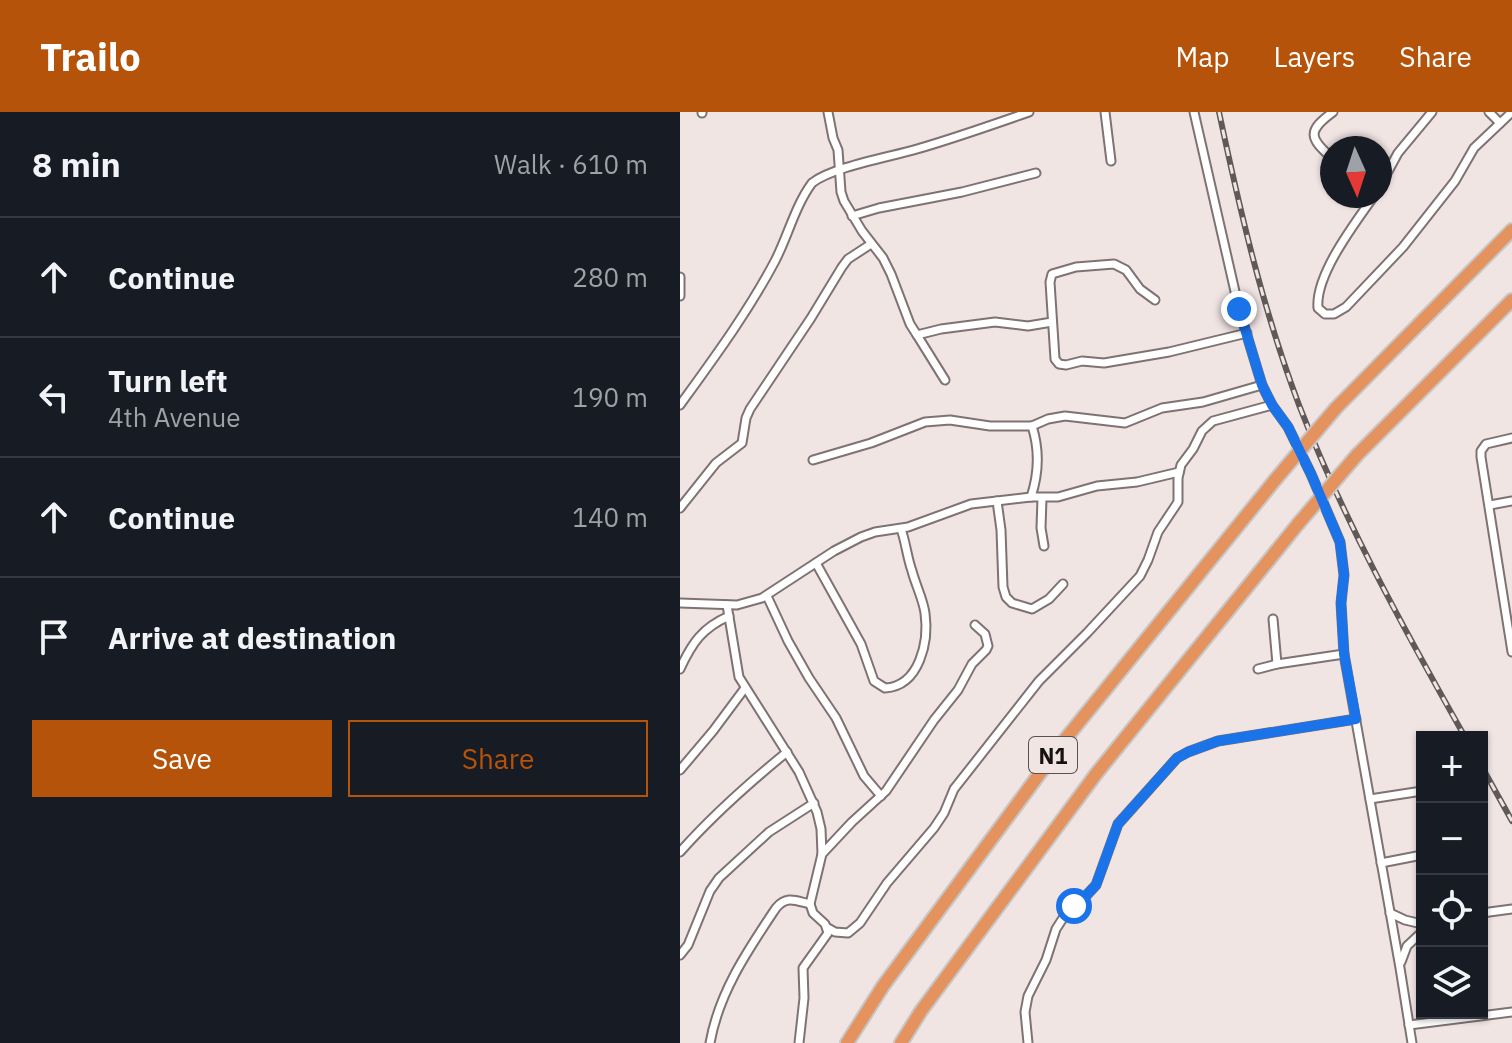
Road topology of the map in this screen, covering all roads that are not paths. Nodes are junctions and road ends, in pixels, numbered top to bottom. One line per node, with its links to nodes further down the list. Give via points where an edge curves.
1 (831, 112): 13 (street)
2 (1029, 112): 13 (street)
3 (1105, 112): 11 (street)
4 (1194, 112): 24 (street)
5 (1333, 112): 10 (street, via 1313,133)
6 (1432, 112): 12 (street)
7 (1489, 112): 9 (street)
8 (1512, 112): 9 (street)
9 (1500, 123): 15 (street, via 1474,148 1403,247 1346,307 1325,314 1318,308 1318,297 1327,270)
10 (1320, 149)
11 (1111, 161)
12 (1392, 164)
13 (840, 170): 16 (street, via 841,192); 28 (street, via 812,183 753,299)
14 (1036, 173): 16 (street)
15 (1366, 208)
16 (852, 216): 18 (street)
17 (1512, 230): 80 (highway, N1, bridge, via 1336,408 1275,480 1063,742)
18 (871, 244): 25 (street, via 883,258); 39 (street, via 842,267 750,409 742,443 716,463)
19 (680, 277): 20 (street)
20 (680, 296)
21 (1155, 300): 23 (street, via 1122,267 1076,267 1051,275)
22 (1512, 300): 81 (highway, N1, bridge, via 1357,455 1298,524 1096,774)
23 (1052, 322): 24 (street, via 1055,359 1066,365 1169,352); 25 (street, via 972,324)
24 (1247, 333): 27 (street)
25 (917, 335): 26 (street)
26 (945, 380)
27 (1262, 385): 29 (street); 30 (street, via 1162,408 1125,423 1065,416)
28 (680, 405)
29 (1272, 405): 33 (street, via 1208,424); 51 (street, via 1288,427 1340,542)
30 (1032, 426): 32 (street, via 925,422); 34 (street, via 1038,462)
31 (1512, 438): 38 (street, via 1490,442 1481,451)
32 (813, 460)
33 (1179, 472): 35 (street); 72 (street, via 1178,502 1160,527 1140,576 1039,681 954,789 939,822 860,923 848,933)
34 (1031, 497): 35 (street); 36 (street)
35 (1042, 498): 41 (street)
36 (997, 501): 40 (street, via 971,504); 43 (street, via 1006,597 1032,609)
37 (1512, 501): 38 (street)
38 (1490, 505): 50 (street)
39 (680, 508)
40 (901, 529): 42 (street, via 861,537); 42 (street, via 926,630 917,666 898,686 885,688 874,681 861,644)
41 (1044, 546)
42 (816, 563): 44 (street)
43 (1063, 584)
44 (767, 596): 46 (street); 60 (street, via 864,776)
45 (680, 603): 46 (street)
46 (727, 605): 47 (street)
47 (729, 616): 53 (street, via 703,631); 55 (street)
48 (1273, 619): 52 (street)
49 (975, 625): 60 (street, via 985,634 986,650)
50 (1512, 652)
51 (1344, 654): 52 (street); 56 (street)
52 (1277, 664): 54 (street)
53 (680, 669)
54 (1258, 669)
55 (745, 688): 57 (street); 58 (street)
56 (1356, 719): 61 (street); 82 (street, via 1218,741 1177,758 1118,824 1096,885 1056,929 1028,996)
57 (787, 752): 62 (street); 63 (street, via 749,782)
58 (680, 770)
59 (1416, 792): 61 (street)
60 (881, 796): 64 (street)
61 (1370, 799): 66 (street)
62 (814, 803): 64 (street); 74 (street, via 769,832 719,878)
63 (680, 852)
64 (822, 854): 67 (street)
65 (1416, 856): 66 (street)
66 (1381, 863): 70 (street)
67 (810, 904): 72 (street); 78 (street, via 787,900 776,908 728,987)
68 (1512, 909): 69 (street)
69 (1488, 912)
70 (1390, 913): 71 (street); 75 (street)
71 (1416, 923)
72 (828, 928): 79 (street, via 803,968)
73 (1416, 938): 75 (street, via 1407,946)
74 (680, 955)
75 (1400, 968): 77 (street)
76 (1512, 1012): 77 (street)
77 (1409, 1025): 83 (street)
78 (710, 1043)
79 (799, 1043)
80 (847, 1043)
81 (901, 1043)
82 (1028, 1043)
83 (1412, 1043)

